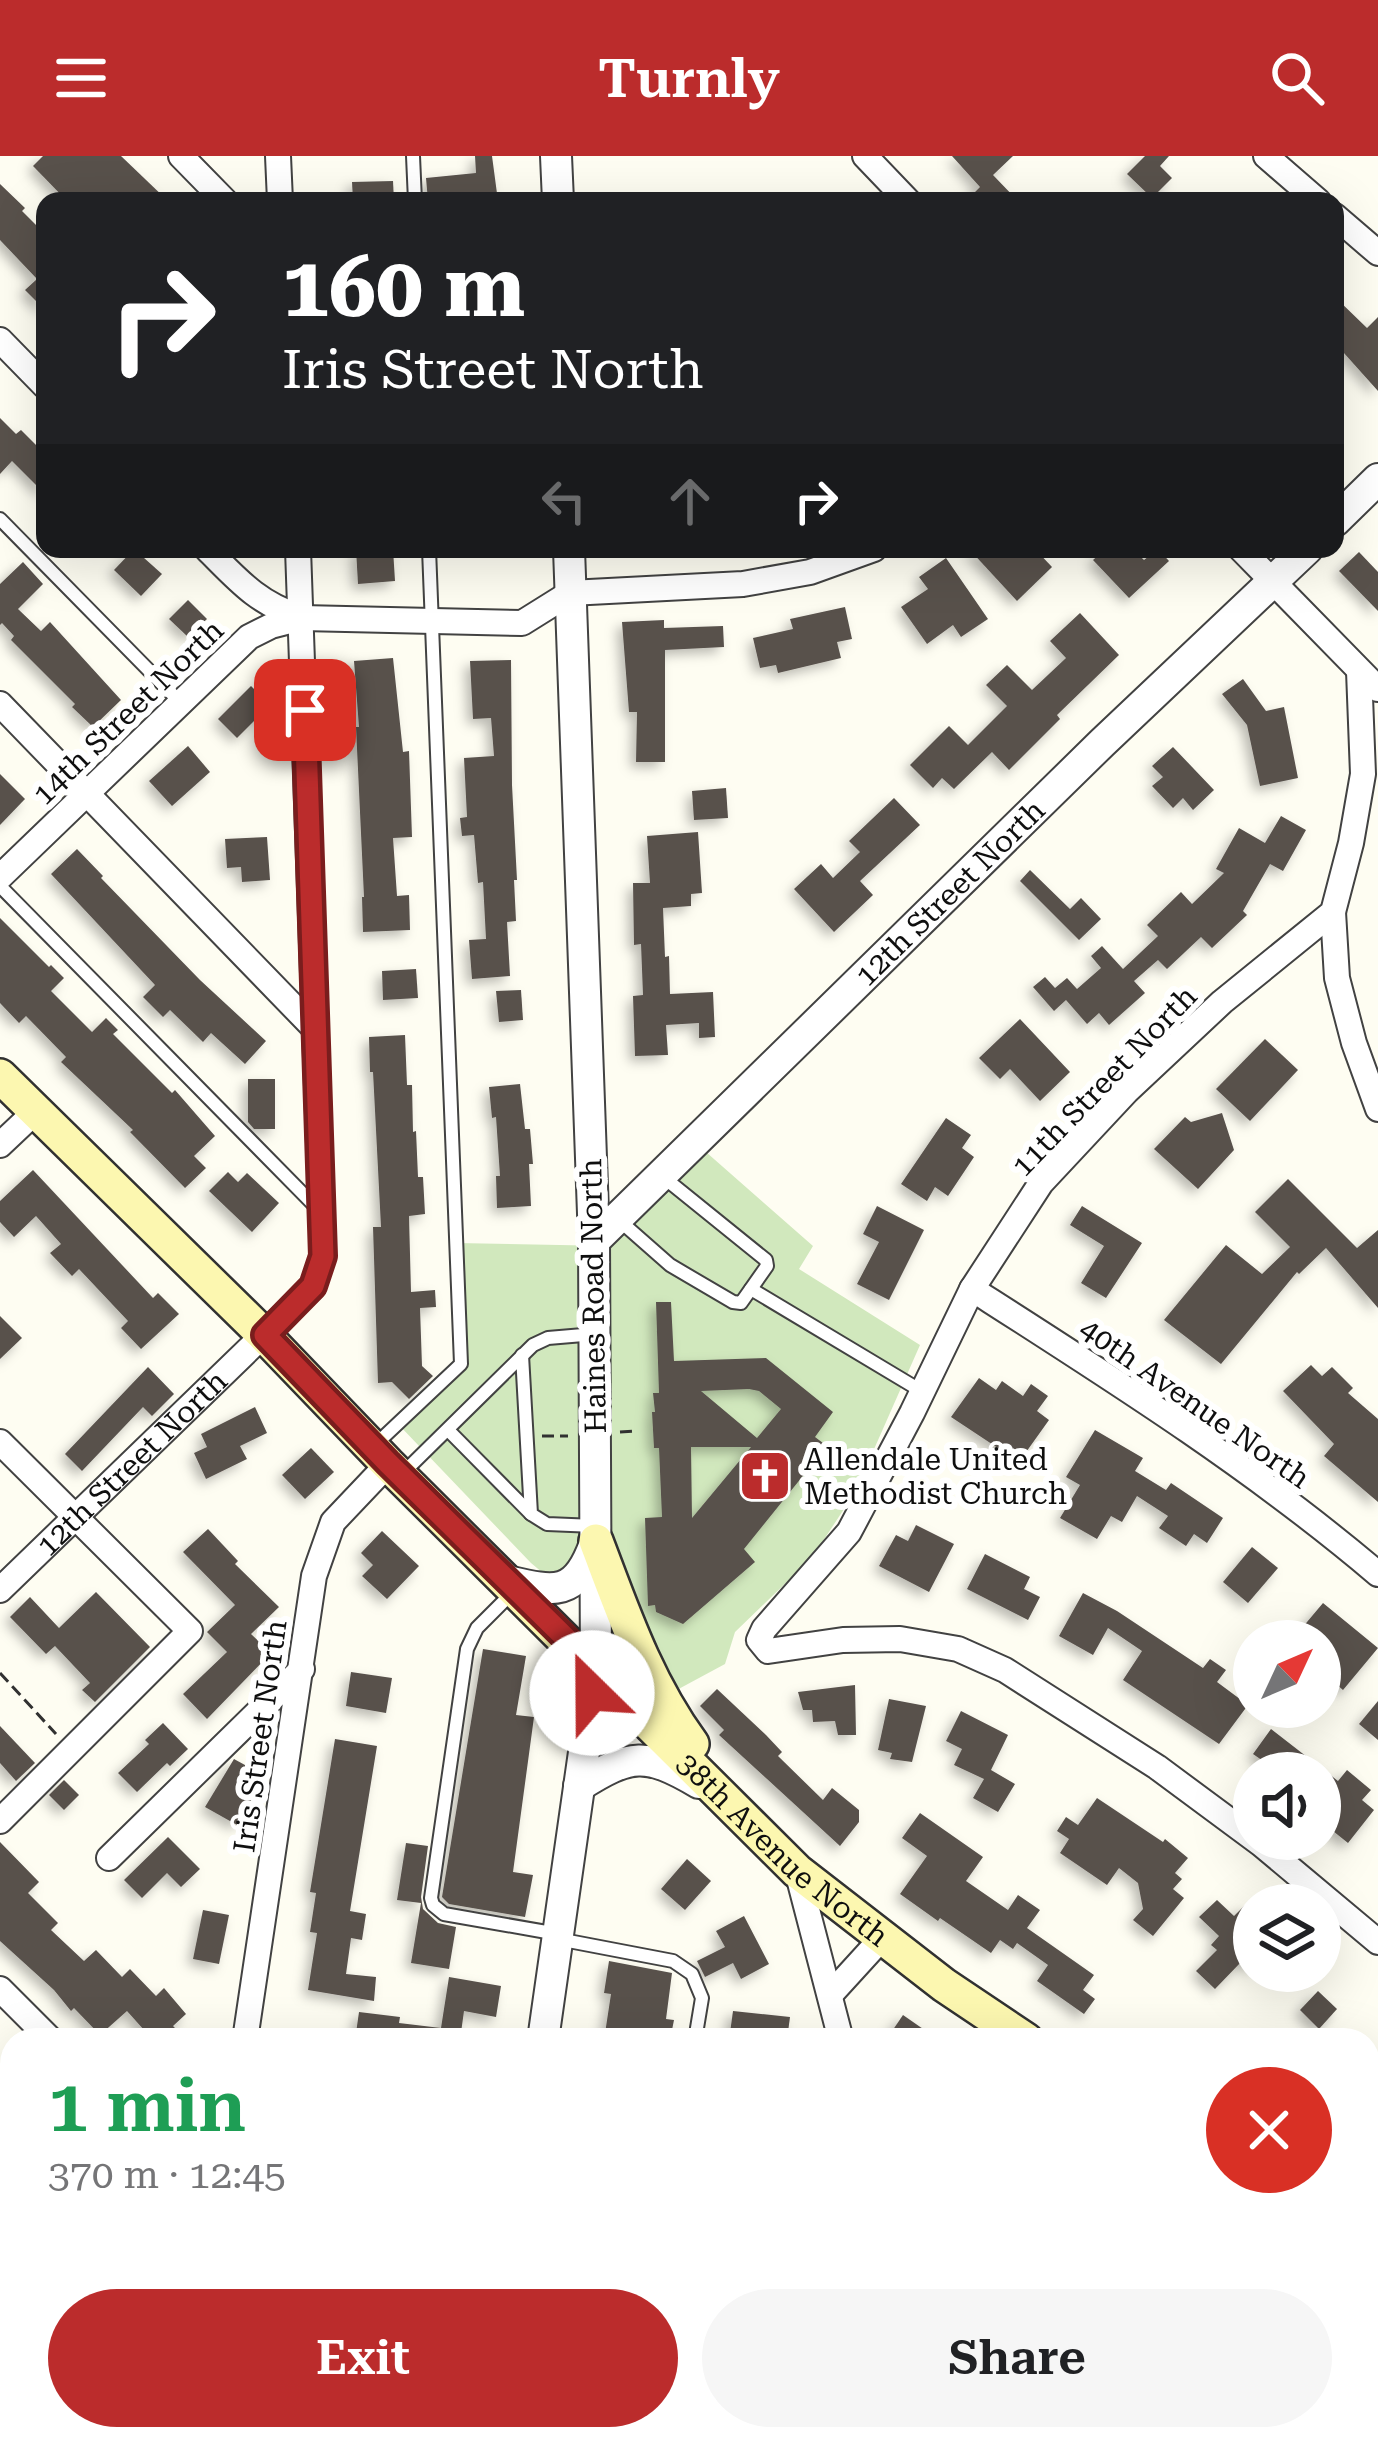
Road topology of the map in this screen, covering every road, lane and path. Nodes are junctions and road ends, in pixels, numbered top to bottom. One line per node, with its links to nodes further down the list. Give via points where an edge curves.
1 (181, 156): 7 (street)
2 (278, 156): 8 (street)
3 (413, 156): 9 (lane)
4 (556, 156): 10 (street)
5 (865, 156): 11 (street)
6 (1267, 156): 12 (street)
7 (216, 192)
8 (280, 192)
9 (415, 192)
10 (558, 192)
11 (899, 192)
12 (1308, 192)
13 (1344, 224): 14 (street)
14 (1378, 253)
15 (0, 340): 16 (street)
16 (36, 377)
17 (1378, 479): 18 (street)
18 (1344, 512)
19 (0, 519): 20 (lane)
20 (36, 556)
21 (38, 558): 35 (lane)
22 (216, 558): 31 (street, via 251,594)
23 (299, 558): 31 (street)
24 (429, 558): 32 (lane)
25 (569, 558): 30 (street, Haines Road North)
26 (849, 558): 30 (street, 14th Street North, via 743,584)
27 (1250, 558): 29 (street)
28 (1298, 558): 29 (street, 12th Street North)
29 (1273, 582): 33 (street); 45 (street, 12th Street North)
30 (570, 593): 32 (street, 14th Street North, via 522,623); 48 (street, Haines Road North)
31 (302, 618): 32 (street, 14th Street North); 35 (street, 14th Street North, via 249,637); 40 (street)
32 (432, 621): 61 (lane, via 461,1364)
33 (1359, 671): 34 (street); 39 (street, via 1364,774)
34 (1378, 689)
35 (180, 702): 37 (street, 14th Street North)
36 (0, 704): 37 (street)
37 (88, 792): 38 (street, 14th Street North); 40 (street)
38 (0, 881): 46 (lane)
39 (1333, 912): 42 (street, via 1337,978); 50 (street, 11th Street North, via 1127,1091 1041,1183)
40 (316, 1030): 46 (street)
41 (0, 1076): 43 (main road, 38th Avenue North)
42 (1378, 1109)
43 (34, 1112): 44 (street); 52 (main road, 38th Avenue North)
44 (0, 1145)
45 (661, 1175): 47 (street, 12th Street North); 49 (lane, via 766,1260)
46 (322, 1214): 52 (street, via 323,1256 313,1286)
47 (617, 1218): 48 (street, 12th Street North); 49 (lane, via 660,1258 737,1304)
48 (595, 1241): 51 (street, Haines Road North)
49 (751, 1289): 54 (lane)
50 (972, 1289): 54 (street, 11th Street North); 65 (street, 40th Avenue North, via 1140,1397)
51 (595, 1334): 53 (lane, via 548,1338); 64 (street, Haines Road North)
52 (265, 1335): 61 (main road, 38th Avenue North); 63 (street, 12th Street North)
53 (522, 1355): 55 (lane); 58 (lane)
54 (922, 1392): 79 (street, 11th Street North, via 850,1532 764,1629 759,1640 767,1651 900,1640 958,1649 1004,1670 1157,1767)
55 (448, 1430): 61 (lane); 62 (lane)
56 (637, 1431): 57 (path)
57 (608, 1432)
58 (526, 1436): 59 (path); 62 (lane)
59 (576, 1436)
60 (0, 1442): 63 (street)
61 (387, 1462): 66 (main road, 38th Avenue North); 69 (street, Iris Street North, via 333,1522 314,1576)
62 (531, 1514): 64 (lane)
63 (75, 1518): 67 (street, 12th Street North); 71 (street, via 190,1631)
64 (596, 1533): 66 (street, via 572,1583 554,1590); 68 (street, Haines Road North); 73 (main road, via 643,1663)
65 (1378, 1574)
66 (512, 1585): 68 (main road, 38th Avenue North); 77 (lane, via 467,1649 431,1898 444,1914)
67 (0, 1590)
68 (596, 1668): 72 (street, Haines Road North); 73 (main road, 38th Avenue North)
69 (302, 1669): 75 (street); 83 (street, Iris Street North)
70 (0, 1673): 71 (path)
71 (71, 1750): 74 (street)
72 (579, 1786): 73 (street, via 637,1759 667,1765); 77 (street, Haines Road North)
73 (722, 1797): 76 (main road, 38th Avenue North)
74 (4, 1809)
75 (109, 1858)
76 (797, 1871): 78 (main road, 38th Avenue North); 81 (street)
77 (558, 1936): 84 (street, Haines Road North); 85 (lane, via 673,1961 692,1974 702,1998)
78 (882, 1938): 81 (street); 87 (main road, 38th Avenue North)
79 (1378, 1942)
80 (0, 1989): 82 (street)
81 (830, 1995): 86 (street)
82 (39, 2028)
83 (247, 2028)
84 (545, 2028)
85 (697, 2028)
86 (838, 2028)
87 (1008, 2028)

